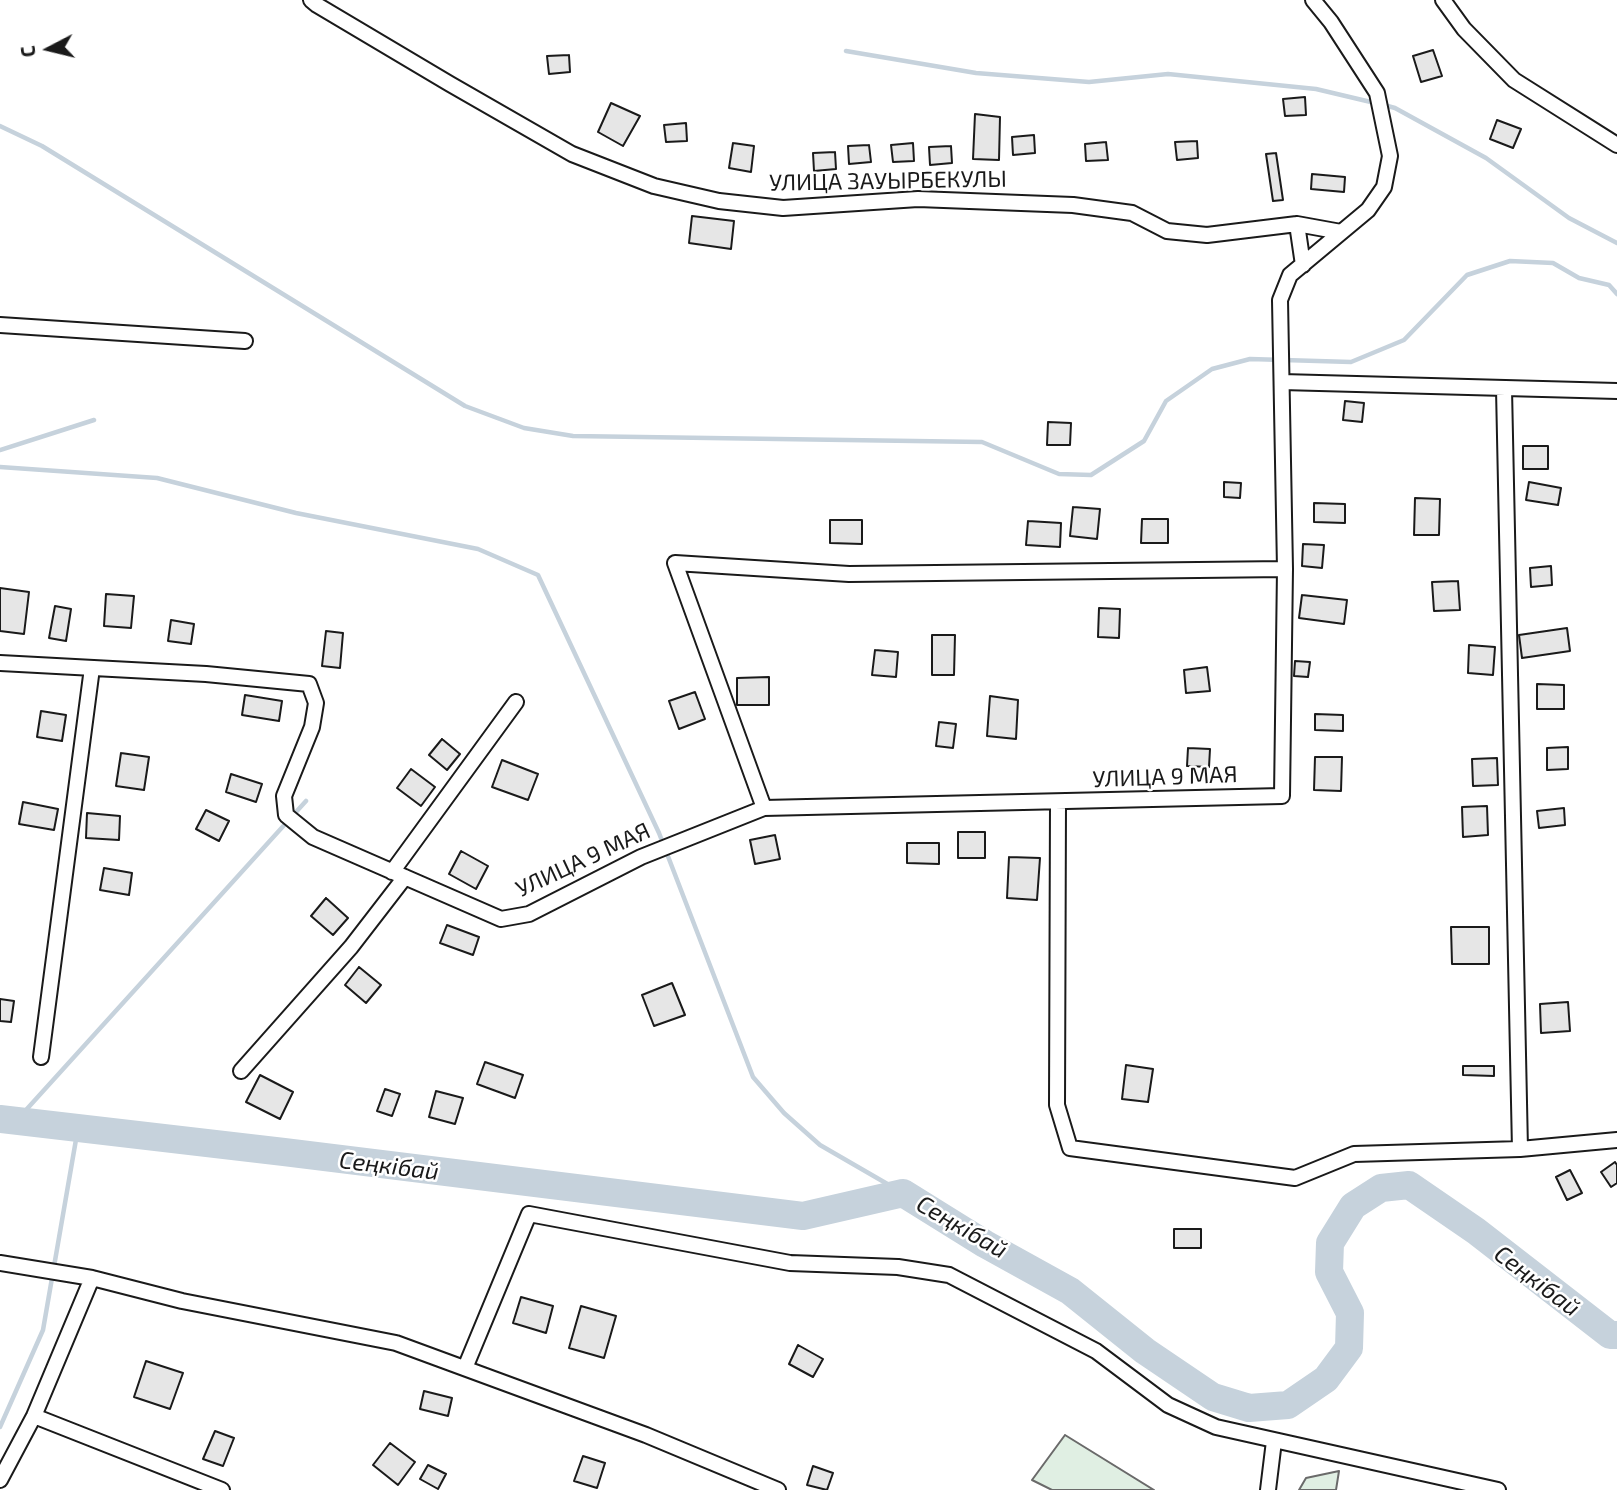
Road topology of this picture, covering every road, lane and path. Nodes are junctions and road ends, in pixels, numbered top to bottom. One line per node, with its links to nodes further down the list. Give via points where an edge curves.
1 (311, 0): 5 (street, УЛИЦА ЗАУЫРБЕКУЛЫ, via 572,154 654,186 719,201 783,208 918,199 1073,205 1132,213 1167,231 1207,235)
2 (1313, 0): 6 (street, via 1377,93 1390,156 1384,187 1368,210)
3 (1443, 0): 4 (street, via 1464,29 1514,80)
4 (1617, 145)
5 (1297, 224): 6 (street, УЛИЦА ЗАУЫРБЕКУЛЫ); 7 (street)
6 (1342, 232): 7 (street)
7 (1303, 265): 10 (street, via 1290,275 1280,300)
8 (0, 326): 9 (street)
9 (245, 341)
10 (1282, 382): 11 (street); 13 (street)
11 (1504, 389): 12 (street); 23 (street)
12 (1617, 391)
13 (1285, 569): 17 (street, УЛИЦА 9 МАЯ, via 1282,796); 18 (street, via 849,574 675,563)
14 (0, 663): 15 (street, УЛИЦА 9 МАЯ)
15 (92, 668): 19 (street, УЛИЦА 9 МАЯ, via 309,684 316,703 312,727 284,796 286,816 313,837); 20 (street)
16 (516, 702): 19 (street)
17 (1058, 802): 18 (street, УЛИЦА 9 МАЯ); 23 (street, via 1057,1105 1070,1147 1295,1178 1354,1154)
18 (764, 808): 19 (street, УЛИЦА 9 МАЯ, via 641,857 529,914 501,919)
19 (398, 874): 21 (street, via 351,947)
20 (41, 1056)
21 (242, 1071)
22 (1617, 1140): 23 (street)
23 (1520, 1149)
24 (0, 1263): 25 (street)
25 (92, 1279): 26 (street, via 396,1343); 27 (street)
26 (464, 1368): 28 (street, via 529,1214 790,1262 898,1267 949,1275 1096,1351 1168,1405 1216,1427); 31 (street)
27 (34, 1416): 29 (street); 30 (street)
28 (1274, 1441): 32 (street); 33 (street)
29 (0, 1480)
30 (222, 1490)
31 (778, 1490)
32 (1268, 1490)
33 (1498, 1490)

